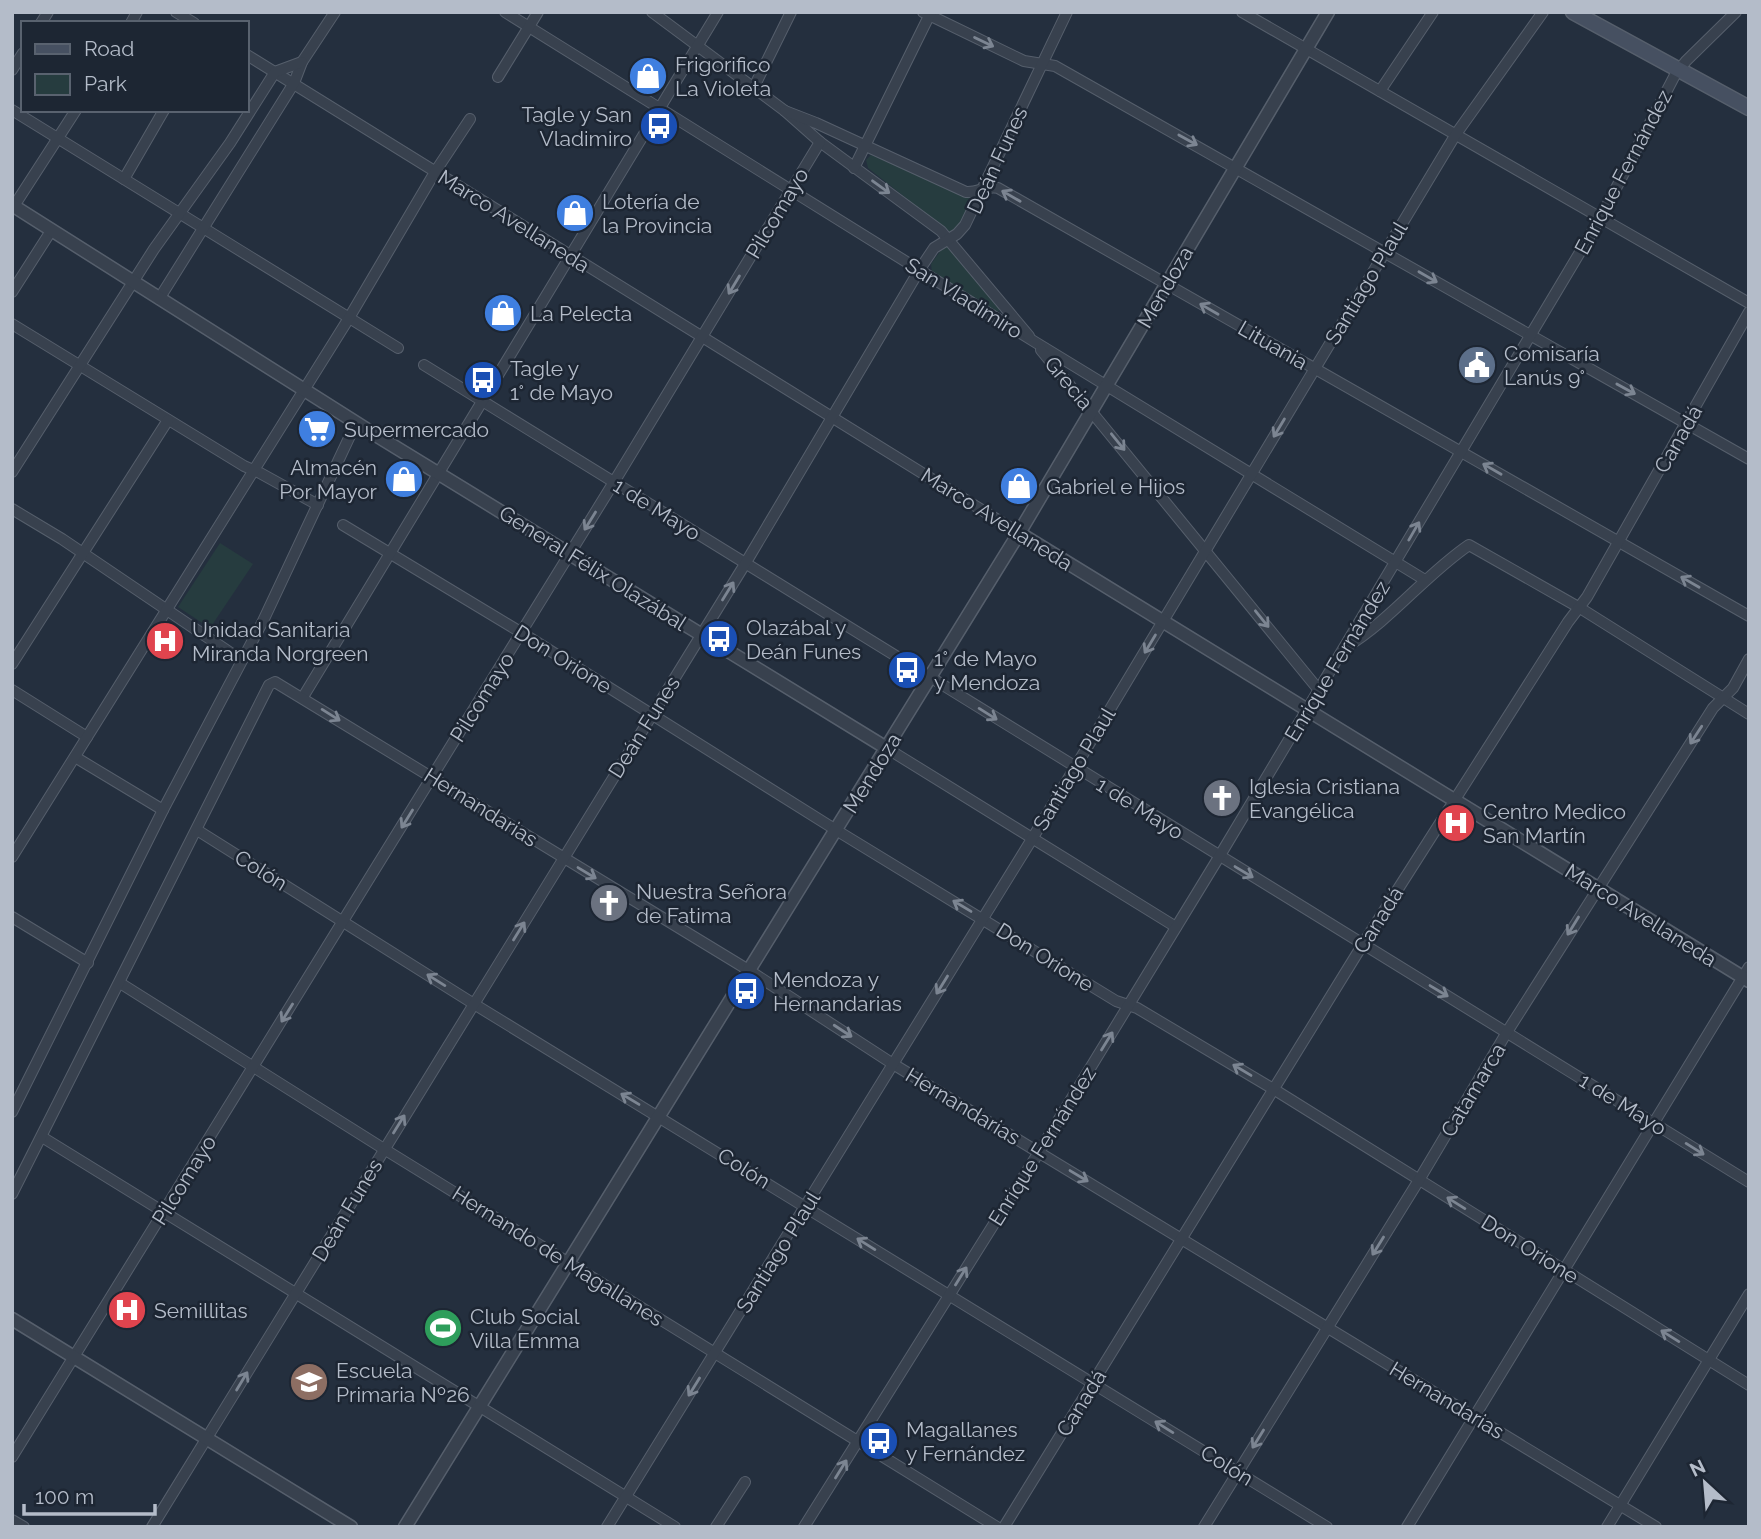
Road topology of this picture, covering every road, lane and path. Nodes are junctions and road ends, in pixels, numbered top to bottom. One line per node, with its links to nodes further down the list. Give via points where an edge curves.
1 (335, 12): 19 (street)
2 (505, 12): 15 (street, San Vladimiro)
3 (538, 12): 15 (street)
4 (652, 12): 16 (street, Grecia)
5 (718, 12): 16 (street)
6 (792, 12): 25 (street)
7 (1067, 12): 20 (street, Deán Funes)
8 (1242, 12): 17 (street)
9 (1328, 12): 17 (street, Mendoza)
10 (1433, 12): 26 (street)
11 (1543, 12): 34 (street, Santiago Plaul)
12 (1573, 12): 21 (main road)
13 (1736, 12): 21 (street, Enrique Fernández)
14 (928, 13): 20 (street, one-way to 20, via 1024,61); 37 (street)
15 (529, 28): 23 (street); 29 (street, San Vladimiro)
16 (696, 46): 25 (street, Grecia); 29 (street)
17 (1307, 50): 26 (street); 38 (street, Mendoza)
18 (248, 56): 22 (street, Marco Avellaneda)
19 (302, 62): 22 (street); 24 (street)
20 (1042, 64): 38 (street, one-way to 38, via 1055,66); 43 (street, Deán Funes)
21 (1678, 69): 27 (main road); 46 (street, Enrique Fernández)
22 (275, 72): 24 (street, Marco Avellaneda); 45 (street)
23 (498, 77)
24 (294, 83): 40 (street, Marco Avellaneda); 47 (street)
25 (753, 89): 30 (street, Grecia)
26 (1380, 91): 34 (street)
27 (1749, 108)
28 (12, 110): 35 (street)
29 (660, 110): 42 (street, San Vladimiro); 51 (street)
30 (785, 111): 36 (street, Grecia); 37 (street, Lituania)
31 (75, 112): 35 (street)
32 (163, 112): 41 (street)
33 (470, 118): 40 (street)
34 (1456, 135): 46 (street); 50 (street, Santiago Plaul)
35 (59, 139): 41 (street); 44 (street)
36 (820, 142): 39 (street, Grecia); 42 (street, Pilcomayo)
37 (866, 146): 39 (street); 43 (street, Lituania, via 966,192)
38 (1236, 167): 50 (street); 54 (street, Mendoza)
39 (855, 168): 49 (street, Grecia, one-way to 49)
40 (435, 172): 51 (street, Marco Avellaneda); 59 (street)
41 (124, 179): 45 (street)
42 (791, 190): 52 (street, San Vladimiro); 62 (street, Pilcomayo, one-way to 62)
43 (982, 190): 49 (street, Deán Funes, via 965,225); 54 (street, Lituania, one-way to 43, via 998,188)
44 (13, 206): 48 (street, General Félix Olazábal)
45 (179, 214): 47 (street); 53 (street)
46 (1601, 217): 57 (street); 61 (street, Enrique Fernández)
47 (205, 229): 56 (street); 59 (street)
48 (51, 231): 53 (street, General Félix Olazábal); 55 (street)
49 (948, 237): 52 (street, Deán Funes, via 934,248); 63 (street, Grecia)
50 (1384, 252): 61 (street, one-way to 61); 67 (street, Santiago Plaul)
51 (571, 257): 62 (street, Marco Avellaneda); 70 (street)
52 (920, 270): 63 (street, San Vladimiro); 72 (street, Deán Funes)
53 (132, 283): 56 (street, General Félix Olazábal); 66 (street)
54 (1166, 285): 67 (street, Lituania, one-way to 54); 68 (street, Mendoza)
55 (12, 292)
56 (159, 299): 69 (street, General Félix Olazábal)
57 (1749, 303)
58 (1749, 312): 75 (street, Canadá)
59 (349, 318): 64 (street); 69 (street)
60 (12, 324): 66 (street)
61 (1530, 335): 75 (street, one-way to 75); 76 (street, Enrique Fernández)
62 (703, 337): 72 (street, Marco Avellaneda); 82 (street, Pilcomayo)
63 (1035, 342): 68 (street, San Vladimiro); 71 (street, Grecia)
64 (398, 348)
65 (424, 365): 70 (street, 1 de Mayo)
66 (80, 367): 73 (street); 79 (street)
67 (1314, 369): 76 (street, Lituania); 81 (street, Santiago Plaul, one-way to 81)
68 (1108, 385): 71 (street, Mendoza); 81 (street, San Vladimiro)
69 (304, 389): 74 (street, General Félix Olazábal); 78 (street)
70 (483, 402): 80 (street); 82 (street, 1 de Mayo)
71 (1092, 410): 86 (street, Mendoza); 88 (street, Grecia, one-way to 88)
72 (832, 416): 86 (street, Marco Avellaneda); 93 (street, Deán Funes)
73 (168, 420): 78 (street); 89 (street)
74 (356, 423): 80 (street, General Félix Olazábal); 83 (street)
75 (1687, 424): 77 (street); 87 (street, Canadá)
76 (1461, 451): 87 (street, Lituania, one-way to 76); 92 (street, Enrique Fernández, one-way to 76)
77 (1749, 459)
78 (253, 470): 83 (street); 96 (street)
79 (12, 472)
80 (439, 473): 90 (street); 91 (street, General Félix Olazábal)
81 (1251, 474): 88 (street, Santiago Plaul); 92 (street, San Vladimiro)
82 (614, 482): 91 (street, Pilcomayo, one-way to 91); 93 (street, 1 de Mayo)
83 (318, 505): 103 (street)
84 (12, 509): 89 (street)
85 (343, 525): 90 (street, Don Orione)
86 (1020, 533): 98 (street, Marco Avellaneda); 105 (street, Mendoza)
87 (1619, 542): 95 (street, Canadá); 97 (street, Lituania, one-way to 87)
88 (1205, 549): 98 (street, Santiago Plaul); 106 (street, Grecia, one-way to 106)
89 (83, 553): 96 (street); 104 (street)
90 (391, 553): 99 (street, Don Orione); 108 (street)
91 (570, 554): 99 (street, Pilcomayo); 100 (street, General Félix Olazábal)
92 (1396, 562): 94 (street, San Vladimiro); 101 (street, Enrique Fernández)
93 (745, 564): 100 (street, Deán Funes, one-way to 93); 105 (street, 1 de Mayo)
94 (1425, 580): 95 (street, via 1473,545); 101 (street, via 1370,632)
95 (1580, 608): 109 (street); 118 (street, Canadá)
96 (166, 609): 103 (street); 113 (street)
97 (1749, 616)
98 (1165, 621): 110 (street, Marco Avellaneda); 116 (street, Santiago Plaul, one-way to 116)
99 (522, 632): 111 (street, Don Orione); 117 (street, Pilcomayo)
100 (701, 635): 111 (street, Deán Funes); 114 (street, General Félix Olazábal)
101 (1342, 650): 106 (street, Enrique Fernández)
102 (1749, 659): 109 (street, Catamarca)
103 (241, 660): 119 (street)
104 (12, 664)
105 (930, 678): 114 (street, Mendoza); 116 (street, 1 de Mayo, one-way to 116)
106 (1318, 689): 110 (street, Enrique Fernández)
107 (12, 690): 113 (street)
108 (303, 697): 117 (street, Hernandarias, one-way to 117); 120 (street, Hernandarias, via 272,683)
109 (1723, 698): 112 (street); 126 (street, Catamarca, one-way to 126)
110 (1308, 709): 118 (street, Marco Avellaneda); 124 (street, Enrique Fernández)
111 (651, 714): 121 (street, Don Orione); 125 (street, Deán Funes)
112 (1749, 714)
113 (87, 737): 115 (street)
114 (888, 749): 121 (street, Mendoza); 122 (street, General Félix Olazábal)
115 (75, 757): 119 (street); 123 (street)
116 (1075, 767): 122 (street, Santiago Plaul); 124 (street, 1 de Mayo)
117 (433, 777): 125 (street, Hernandarias); 129 (street, Pilcomayo, one-way to 129)
118 (1455, 800): 126 (street, Marco Avellaneda); 131 (street, Canadá)
119 (163, 810): 132 (street)
120 (197, 830): 129 (street, Colón); 135 (street)
121 (836, 830): 128 (street, Don Orione, one-way to 121); 133 (street, Mendoza)
122 (1032, 839): 128 (street, Santiago Plaul); 130 (street, General Félix Olazábal)
123 (12, 857)
124 (1219, 857): 130 (street, Enrique Fernández); 131 (street, 1 de Mayo, one-way to 131)
125 (564, 858): 133 (street, Hernandarias, one-way to 133); 136 (street, Deán Funes, one-way to 125)
126 (1597, 888): 134 (street, Marco Avellaneda); 138 (street, Catamarca, one-way to 138)
127 (12, 917): 132 (street)
128 (983, 919): 137 (street, Don Orione); 139 (street, Santiago Plaul, one-way to 139)
129 (344, 922): 136 (street, Colón, one-way to 129); 140 (street, Pilcomayo, one-way to 140)
130 (1176, 927): 137 (street, Enrique Fernández)
131 (1363, 944): 138 (street, 1 de Mayo, one-way to 138); 141 (street, Canadá)
132 (88, 963): 142 (street)
133 (750, 971): 139 (street, Hernandarias, one-way to 139); 143 (street, Mendoza)
134 (1747, 975): 144 (street)
135 (120, 983): 140 (street, Hernando de Magallanes); 145 (street)
136 (474, 1004): 143 (street, Colón, one-way to 136); 146 (street, Deán Funes, one-way to 136)
137 (1128, 1006): 141 (street, Don Orione, one-way to 137); 147 (street, Enrique Fernández, one-way to 137)
138 (1507, 1032): 144 (street, 1 de Mayo); 148 (street, Catamarca)
139 (893, 1064): 147 (street, Hernandarias); 151 (street, Santiago Plaul)
140 (253, 1067): 146 (street, Hernando de Magallanes); 152 (street, Pilcomayo)
141 (1275, 1090): 148 (street, Don Orione); 153 (street, Canadá)
142 (12, 1112)
143 (660, 1117): 151 (street, Colón); 154 (street, Mendoza)
144 (1653, 1123): 149 (street, 1 de Mayo, one-way to 149); 155 (street)
145 (42, 1136): 150 (street); 152 (street)
146 (384, 1149): 154 (street, Hernando de Magallanes); 156 (street, Deán Funes)
147 (1039, 1152): 153 (street, Hernandarias, one-way to 153); 158 (street, Enrique Fernández, one-way to 147)
148 (1419, 1180): 155 (street, Don Orione, one-way to 148); 160 (street, Catamarca, one-way to 160)
149 (1749, 1182)
150 (12, 1194)
151 (806, 1207): 158 (street, Colón, one-way to 151); 161 (street, Santiago Plaul)
152 (163, 1212): 156 (street); 162 (street, Pilcomayo)
153 (1183, 1238): 160 (street, Hernandarias); 164 (street, Canadá)
154 (568, 1263): 161 (street, Hernando de Magallanes); 166 (street, Mendoza)
155 (1564, 1270): 163 (street, Don Orione, one-way to 155); 167 (street)
156 (295, 1294): 166 (street); 168 (street, Deán Funes, one-way to 156)
157 (1749, 1294): 163 (street)
158 (948, 1296): 164 (street, Colón); 169 (street, Enrique Fernández)
159 (12, 1320): 162 (street)
160 (1328, 1327): 167 (street, Hernandarias); 171 (street, Catamarca, one-way to 171)
161 (715, 1353): 169 (street, Hernando de Magallanes); 173 (street, Santiago Plaul, one-way to 173)
162 (74, 1357): 168 (street); 170 (street, Pilcomayo)
163 (1709, 1360): 165 (street, Don Orione); 174 (street)
164 (1093, 1383): 171 (street, Colón, one-way to 164); 185 (street, Canadá)
165 (1749, 1385)
166 (480, 1405): 173 (street); 179 (street, Mendoza)
167 (1474, 1416): 174 (street, Hernandarias); 188 (street)
168 (207, 1439): 177 (street, Deán Funes); 178 (street)
169 (859, 1441): 183 (street, Enrique Fernández, one-way to 169); 184 (street, Hernando de Magallanes)
170 (12, 1457)
171 (1238, 1472): 186 (street, Catamarca); 187 (street, Colón)
172 (745, 1482): 182 (street)
173 (626, 1496): 180 (street, Santiago Plaul); 181 (street)
174 (1621, 1505): 189 (street); 190 (street, Hernandarias)
175 (12, 1520): 176 (street)
176 (24, 1527)
177 (152, 1527)
178 (351, 1527)
179 (405, 1527)
180 (607, 1527)
181 (675, 1527)
182 (716, 1527)
183 (804, 1527)
184 (997, 1527)
185 (1004, 1527)
186 (1204, 1527)
187 (1327, 1527)
188 (1407, 1527)
189 (1607, 1527)
190 (1656, 1527)

